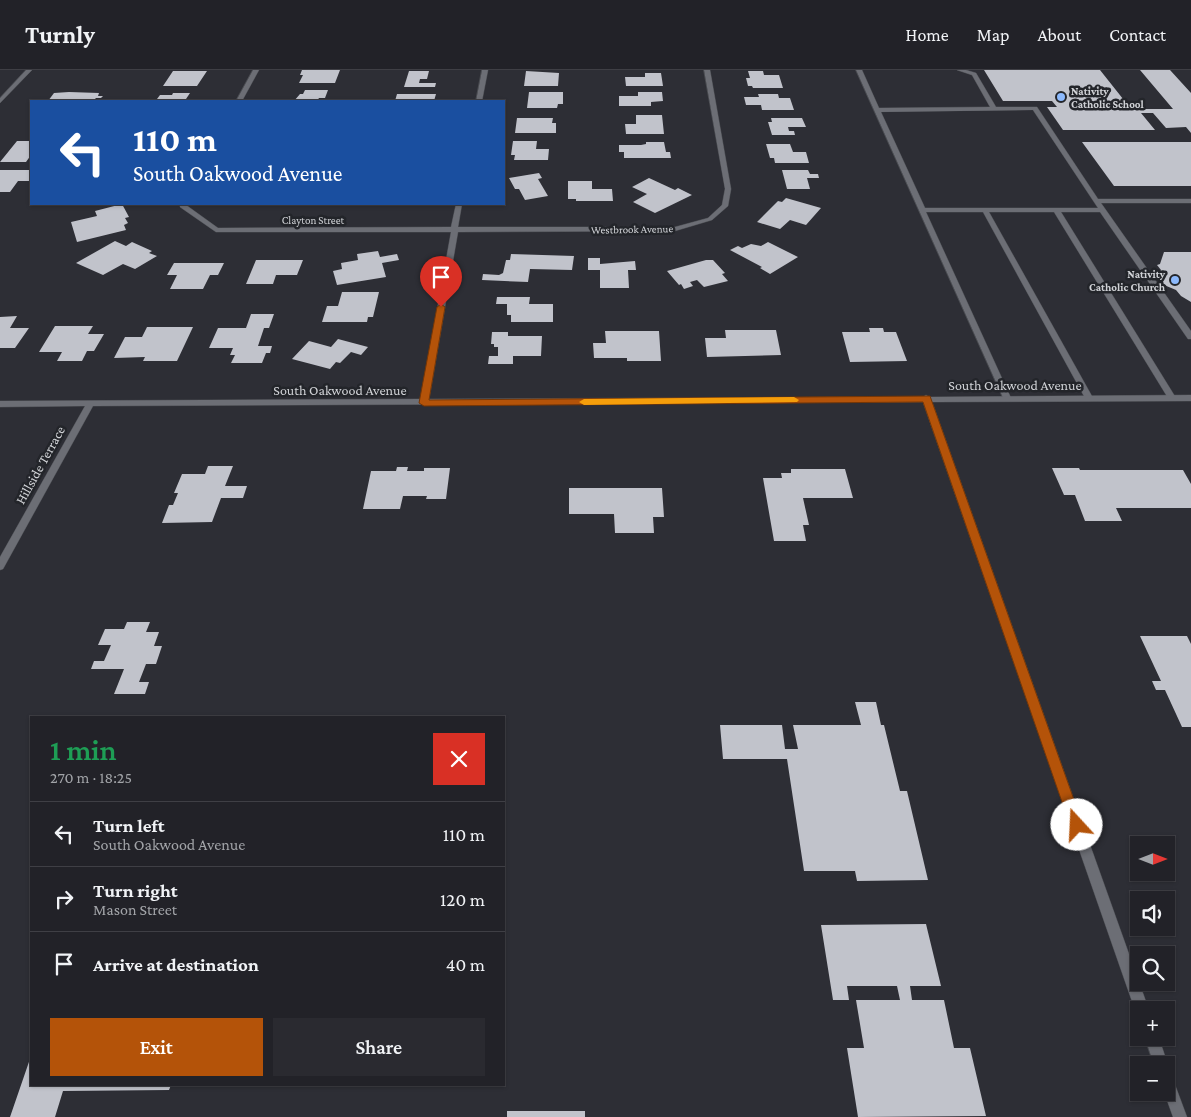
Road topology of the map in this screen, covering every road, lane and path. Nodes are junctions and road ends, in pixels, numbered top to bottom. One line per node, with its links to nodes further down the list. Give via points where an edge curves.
1 (29, 70): 9 (street)
2 (256, 70): 7 (street)
3 (485, 70): 8 (street)
4 (707, 70): 20 (street, Westbrook Avenue, via 728,189 724,206 710,219 675,229)
5 (859, 70): 11 (street)
6 (960, 70): 10 (street, via 974,74)
7 (240, 100)
8 (479, 100)
9 (0, 101)
10 (994, 108): 11 (street); 12 (street, via 1035,108)
11 (877, 110): 16 (street)
12 (1096, 201): 13 (street); 19 (street)
13 (1191, 201)
14 (182, 205): 20 (street, Clayton Street, via 216,230)
15 (459, 205): 20 (street)
16 (922, 210): 17 (street); 23 (street)
17 (985, 210): 18 (street); 24 (street)
18 (1056, 210): 19 (street); 25 (street)
19 (1102, 210): 21 (street)
20 (454, 230): 27 (street)
21 (1191, 337)
22 (926, 398): 23 (street, South Oakwood Avenue); 27 (street, South Oakwood Avenue); 31 (street)
23 (1007, 398): 24 (street, South Oakwood Avenue)
24 (1089, 398): 25 (street, South Oakwood Avenue)
25 (1172, 398): 26 (street, South Oakwood Avenue)
26 (1191, 398)
27 (424, 403): 29 (street, South Oakwood Avenue)
28 (0, 404): 29 (street, South Oakwood Avenue)
29 (90, 404): 30 (street, Hillside Terrace)
30 (0, 566)
31 (1139, 1001)
32 (1174, 1101): 33 (street)
33 (1180, 1117)

